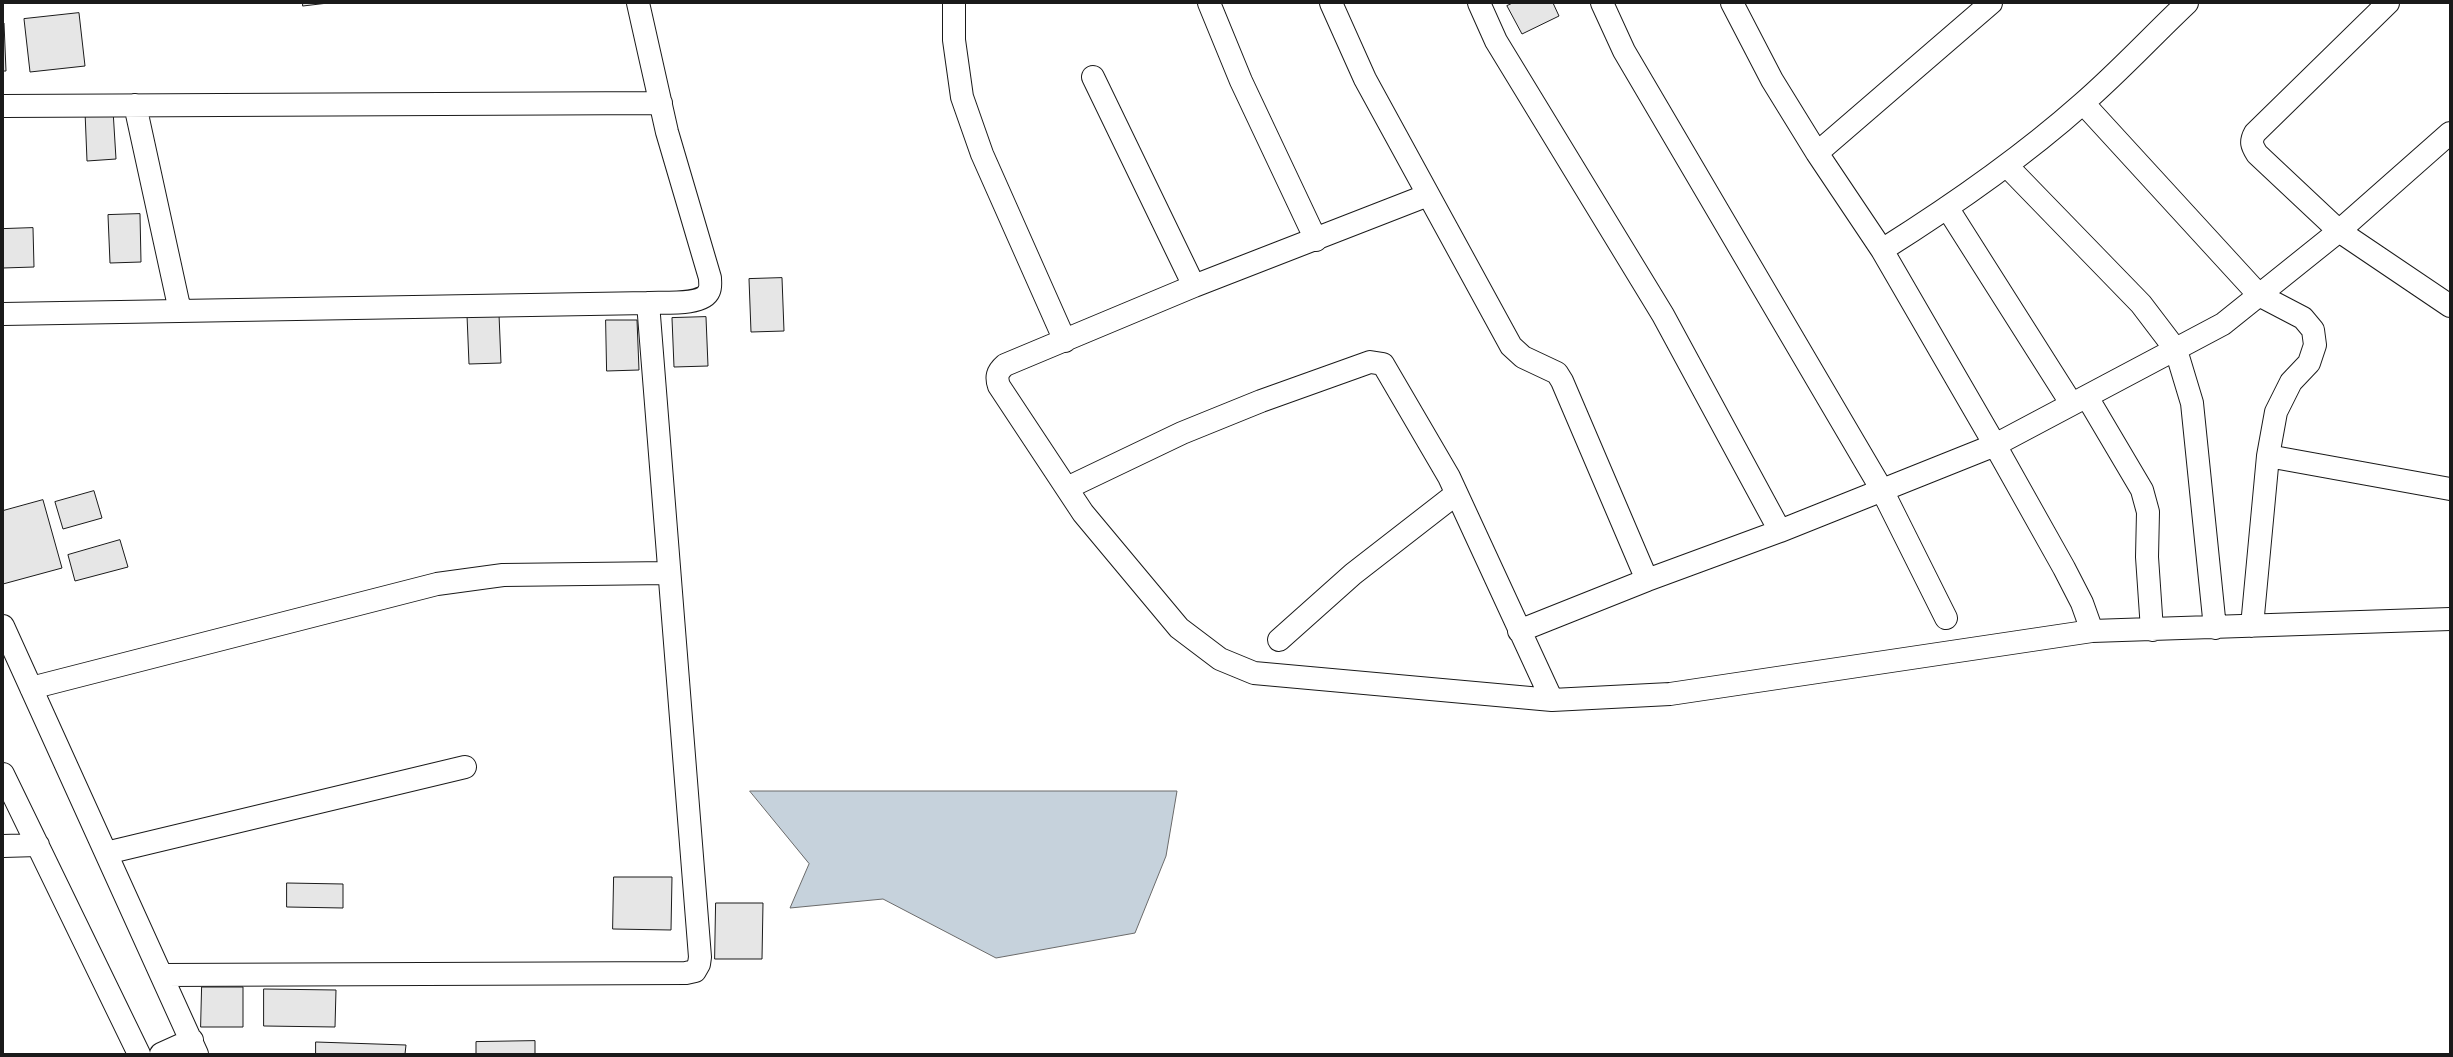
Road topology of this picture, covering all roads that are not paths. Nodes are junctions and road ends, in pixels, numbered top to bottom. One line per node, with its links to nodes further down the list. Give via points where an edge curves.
1 (638, 3): 12 (street)
2 (954, 3): 30 (street, via 954,40 962,97 982,154)
3 (1209, 3): 22 (street, via 1241,80)
4 (1331, 3): 19 (street, via 1365,79)
5 (1479, 3): 39 (street, via 1496,41 1663,315)
6 (1602, 3): 37 (street, via 1624,51)
7 (1732, 3): 17 (street, via 1772,80)
8 (1991, 3): 17 (street)
9 (2187, 3): 13 (street)
10 (2388, 3): 21 (street, via 2255,133 2251,140 2257,154)
11 (1093, 77): 24 (street)
12 (661, 103): 14 (street); 26 (street, via 667,132 710,278 710,290 704,298 693,301)
13 (2083, 103): 18 (street); 25 (street)
14 (134, 105): 15 (street); 28 (street)
15 (3, 106)
16 (2450, 133): 21 (street)
17 (1817, 153): 23 (street)
18 (2007, 166): 20 (street); 31 (street, via 2141,304)
19 (1428, 195): 22 (street); 41 (street, via 1511,346 1523,357 1557,373 1562,381)
20 (1948, 209): 23 (street); 32 (street)
21 (2339, 231): 25 (street); 27 (street)
22 (1316, 240): 24 (street)
23 (1882, 250): 33 (street)
24 (1194, 286): 30 (street)
25 (2259, 295): 31 (street, via 2223,324); 34 (street, via 2303,318 2313,330 2316,345 2309,363 2291,382 2276,412)
26 (648, 303): 28 (street); 40 (street)
27 (2450, 306)
28 (180, 311): 29 (street)
29 (3, 314)
30 (1065, 341): 35 (street, via 1005,365 999,370 996,378)
31 (2176, 350): 32 (street); 46 (street, via 2192,403)
32 (2079, 400): 33 (street); 47 (street, via 2142,490 2148,512 2147,557)
33 (1995, 445): 37 (street); 49 (street, via 2064,568 2082,603)
34 (2268, 456): 36 (street); 45 (street)
35 (1067, 488): 38 (street, via 1189,430 1261,401 1370,362 1377,362 1384,364 1387,369 1449,477); 52 (street, via 1083,513 1179,628 1220,659 1254,673)
36 (2450, 489)
37 (1882, 490): 39 (street); 42 (street)
38 (1456, 494): 48 (street); 50 (street, via 1352,574)
39 (1780, 531): 41 (street)
40 (668, 573): 51 (street, via 503,576 437,584); 58 (street, via 700,957 694,971)
41 (1647, 580): 48 (street)
42 (1946, 618)
43 (2450, 619): 45 (street)
44 (3, 626): 51 (street)
45 (2252, 626): 46 (street)
46 (2215, 628): 47 (street)
47 (2152, 630): 49 (street)
48 (1519, 631): 52 (street)
49 (2092, 631): 52 (street, via 1670,694)
50 (1279, 640)
51 (31, 688): 57 (street)
52 (1552, 700)
53 (465, 767): 57 (street)
54 (3, 774): 55 (street)
55 (38, 845): 56 (street); 60 (street)
56 (3, 846)
57 (106, 853): 58 (street)
58 (163, 976): 59 (street)
59 (181, 1049)
60 (139, 1054)

